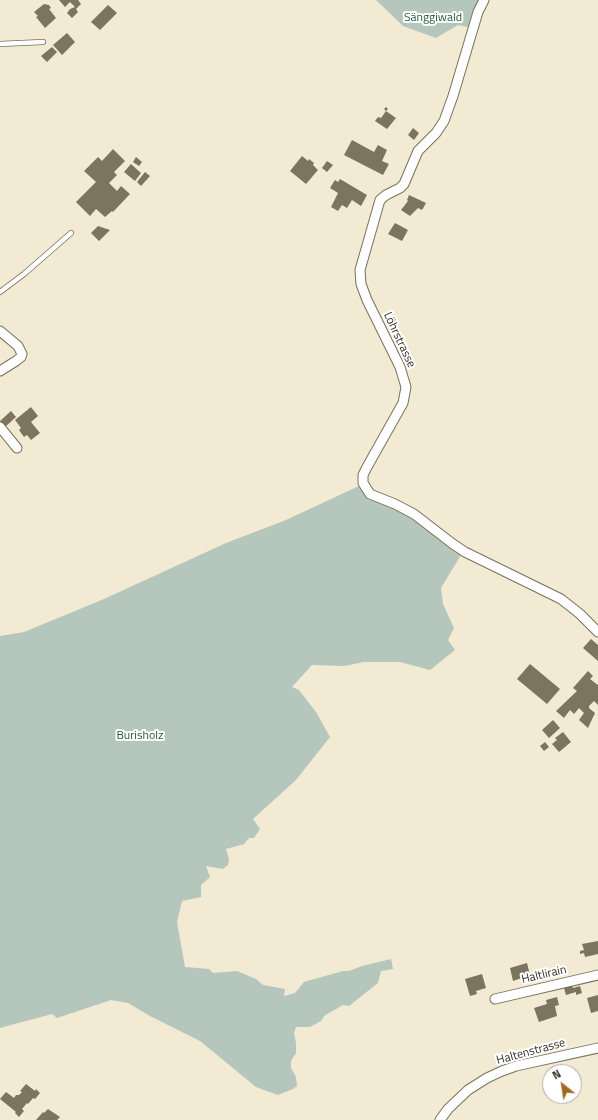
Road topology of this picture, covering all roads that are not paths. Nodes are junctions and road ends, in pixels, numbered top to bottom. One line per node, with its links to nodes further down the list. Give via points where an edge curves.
1 (484, 0): 10 (street, Löhrstrasse, via 446,116 436,133 418,151 404,184 380,200 360,270 361,284 367,300 400,367 406,387 403,403 363,474 363,483 370,494 414,514 465,552 561,599)
2 (43, 42): 3 (lane)
3 (0, 44)
4 (71, 233): 5 (lane)
5 (0, 292)
6 (0, 331): 7 (street, via 15,343 22,353)
7 (0, 371)
8 (0, 427): 9 (street)
9 (17, 448)
10 (598, 632)
11 (598, 975): 12 (street, Haltlirain)
12 (495, 999)
13 (598, 1048): 14 (street, Haltenstrasse, via 502,1071 468,1090)
14 (440, 1120)

